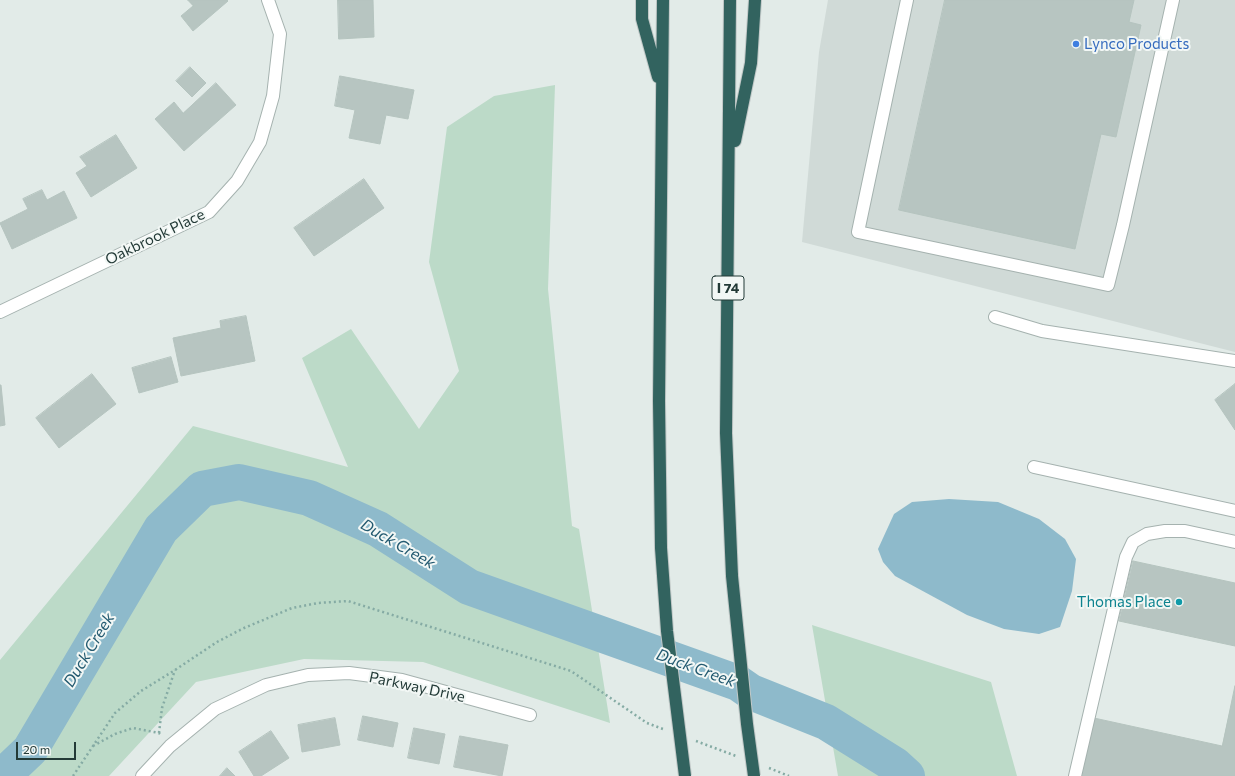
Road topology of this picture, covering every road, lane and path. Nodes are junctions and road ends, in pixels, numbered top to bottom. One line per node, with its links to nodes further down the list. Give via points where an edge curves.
1 (268, 0): 10 (street, Oakbrook Place, via 280,34 273,96 260,142 237,181 209,212)
2 (642, 0): 8 (highway, via 642,19)
3 (663, 0): 8 (highway)
4 (730, 0): 9 (highway, I 74)
5 (755, 0): 9 (highway, via 751,63)
6 (907, 0): 7 (street, via 858,232 1108,284)
7 (1173, 0)
8 (662, 94): 22 (highway, bridge, via 660,548 667,631)
9 (729, 168): 23 (highway, I 74, bridge, via 726,433 732,576)
10 (0, 312)
11 (995, 317): 12 (street, via 1042,331)
12 (1235, 361)
13 (1034, 466): 14 (street)
14 (1235, 511)
15 (1235, 542): 24 (street, via 1185,531 1147,534 1133,542 1126,557)
16 (175, 670): 18 (path, via 162,708)
17 (530, 714): 19 (street, Parkway Drive, via 402,680 349,673 308,675 266,685 215,709)
18 (159, 733): 19 (path); 20 (path, via 133,728 115,734)
19 (170, 746): 21 (street, Parkway Drive)
20 (93, 747)
21 (142, 776)
22 (685, 776)
23 (754, 776)
24 (1074, 776)

